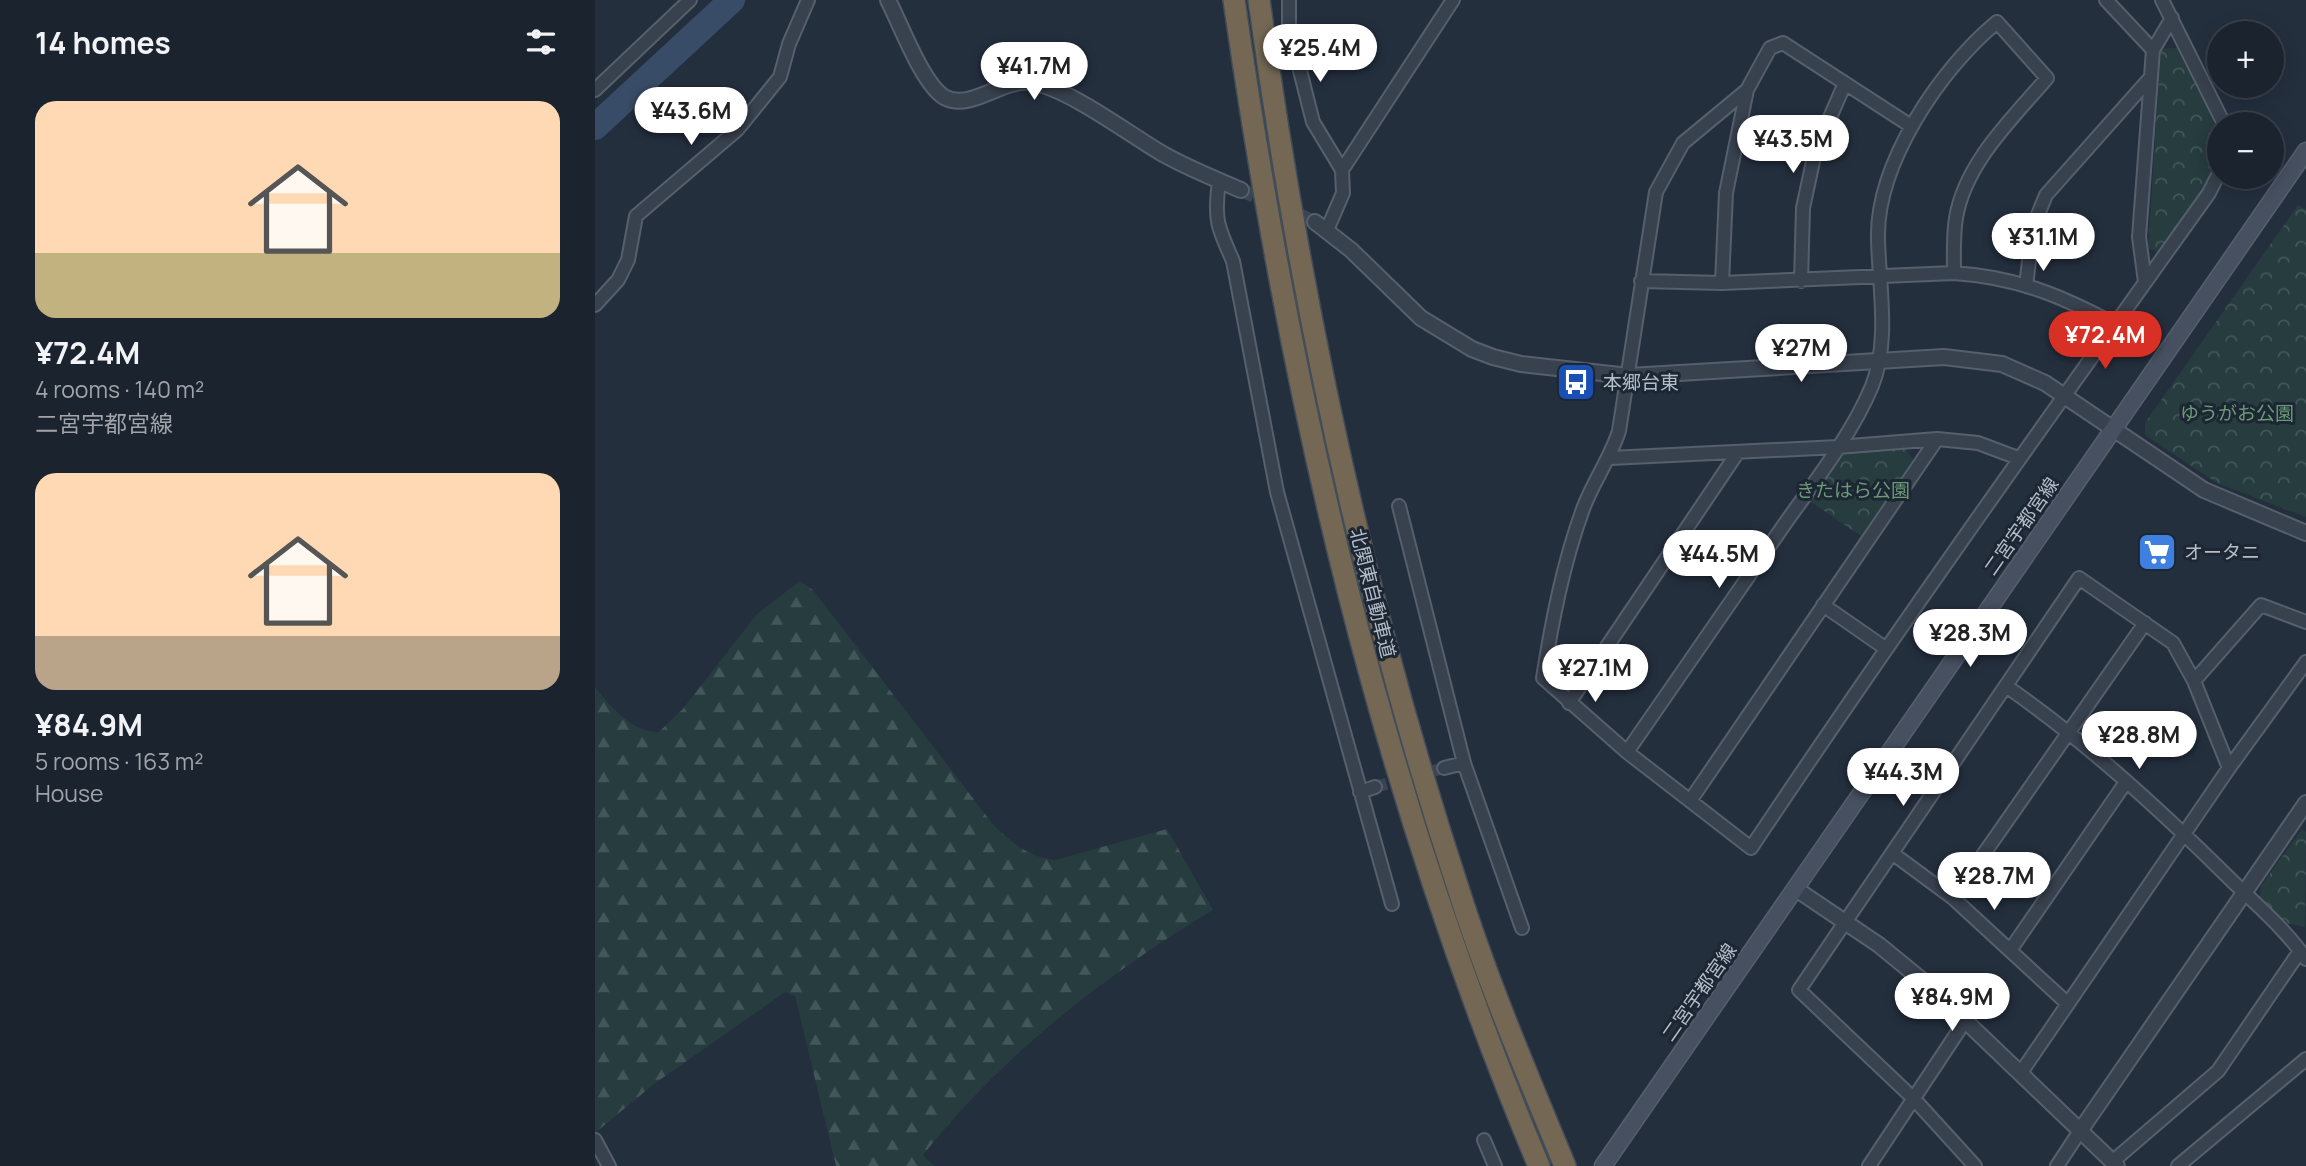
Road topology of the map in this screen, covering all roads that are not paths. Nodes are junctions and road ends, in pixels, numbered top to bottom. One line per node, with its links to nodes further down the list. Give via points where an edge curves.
1 (690, 0): 14 (street)
2 (808, 0): 31 (street, via 780,78 737,130 636,215 628,260 618,280)
3 (888, 0): 20 (street, via 932,86 945,97 960,102 1013,83 1031,82 1060,92 1165,155)
4 (1234, 0): 86 (highway, 北関東自動車道, via 1296,366 1356,630 1435,897 1487,1044)
5 (1259, 0): 87 (highway, 北関東自動車道, via 1320,365 1379,624 1458,890)
6 (1289, 0): 19 (street, via 1289,27 1313,122)
7 (1453, 0): 19 (street)
8 (2106, 0): 11 (street)
9 (2162, 0): 10 (street)
10 (2172, 18): 11 (street); 16 (street)
11 (2154, 50): 12 (street)
12 (2151, 77): 28 (street, via 2139,237); 30 (street, via 2046,195 2033,227)
13 (1845, 83): 15 (street, via 1783,43 1770,48); 17 (street); 27 (street, via 1815,152 1803,208)
14 (595, 90)
15 (1747, 90): 26 (street, via 1683,143 1670,162 1655,192); 29 (street, via 1726,193)
16 (2218, 112)
17 (1911, 126): 24 (street, via 1980,36 1997,22 2047,78 1995,139 1969,180 1956,218); 25 (street, via 1882,195)
18 (2306, 151): 36 (main road, 二宮宇都宮線)
19 (1342, 170): 23 (street, via 1343,193)
20 (1219, 181): 22 (street); 59 (street, via 1217,227 1233,261 1277,492)
21 (2211, 189): 28 (street)
22 (1241, 190)
23 (1320, 226): 34 (street, via 1421,318 1472,349 1521,364)
24 (1954, 273): 25 (street); 30 (street, via 1990,275)
25 (1880, 278): 27 (street); 33 (street, via 1883,324)
26 (1641, 281): 29 (street); 34 (street)
27 (1801, 281): 29 (street)
28 (2145, 282): 32 (street)
29 (1722, 284)
30 (2026, 286): 32 (street, via 2060,295)
31 (595, 305)
32 (2116, 325): 35 (street)
33 (1877, 361): 34 (street); 35 (street, via 1944,357 1990,362 2022,371); 38 (street, via 1872,386)
34 (1629, 376): 40 (street)
35 (2066, 397): 36 (street); 41 (street)
36 (2113, 429): 43 (street, via 2204,490); 64 (main road, 二宮宇都宮線)
37 (1937, 439): 38 (street); 41 (street, via 1978,443); 44 (street)
38 (1838, 447): 39 (street); 53 (street)
39 (1738, 452): 40 (street); 51 (street)
40 (1610, 458): 51 (street, via 1584,507 1554,612 1543,678)
41 (2018, 458): 47 (street)
42 (1399, 506): 54 (street)
43 (2306, 533)
44 (1823, 605): 47 (street); 60 (street)
45 (2306, 622): 49 (street, via 2261,605)
46 (2145, 623): 49 (street, via 2173,643); 50 (street, via 2079,578); 52 (street)
47 (1885, 648): 60 (street, via 1751,848)
48 (2306, 662): 56 (street)
49 (2194, 681): 56 (street)
50 (2006, 686): 52 (street); 63 (street)
51 (1569, 703): 53 (street)
52 (2068, 729): 57 (street); 66 (street)
53 (1627, 752): 60 (street)
54 (1464, 764): 55 (street); 69 (street)
55 (1444, 768)
56 (2229, 768): 62 (street)
57 (2126, 782): 62 (street); 72 (street)
58 (1375, 787): 59 (street)
59 (1360, 792): 67 (street)
60 (1690, 801)
61 (2306, 803): 65 (street)
62 (2184, 834): 65 (street); 74 (street)
63 (1892, 853): 66 (street); 68 (street)
64 (1797, 889): 68 (street); 83 (main road, 二宮宇都宮線)
65 (2243, 892): 71 (street); 79 (street)
66 (1953, 898): 72 (street)
67 (1392, 904)
68 (1844, 923): 75 (street, via 1879,945); 78 (street, via 1799,990)
69 (1522, 928)
70 (2306, 933): 71 (street)
71 (2291, 938): 73 (street)
72 (2011, 949): 74 (street)
73 (2303, 955): 82 (street, via 2218,1070)
74 (2068, 1004): 77 (street)
75 (1965, 1021): 77 (street); 78 (street)
76 (2306, 1059): 91 (street)
77 (2020, 1074): 79 (street)
78 (1914, 1099): 88 (street); 89 (street)
79 (2080, 1131): 82 (street); 90 (street)
80 (595, 1140): 84 (street)
81 (1484, 1140): 85 (street)
82 (2114, 1164)
83 (1605, 1165)
84 (609, 1166)
85 (1495, 1166)
86 (1539, 1166)
87 (1565, 1166)
88 (1869, 1166)
89 (1975, 1166)
90 (2057, 1166)
91 (2178, 1166)

